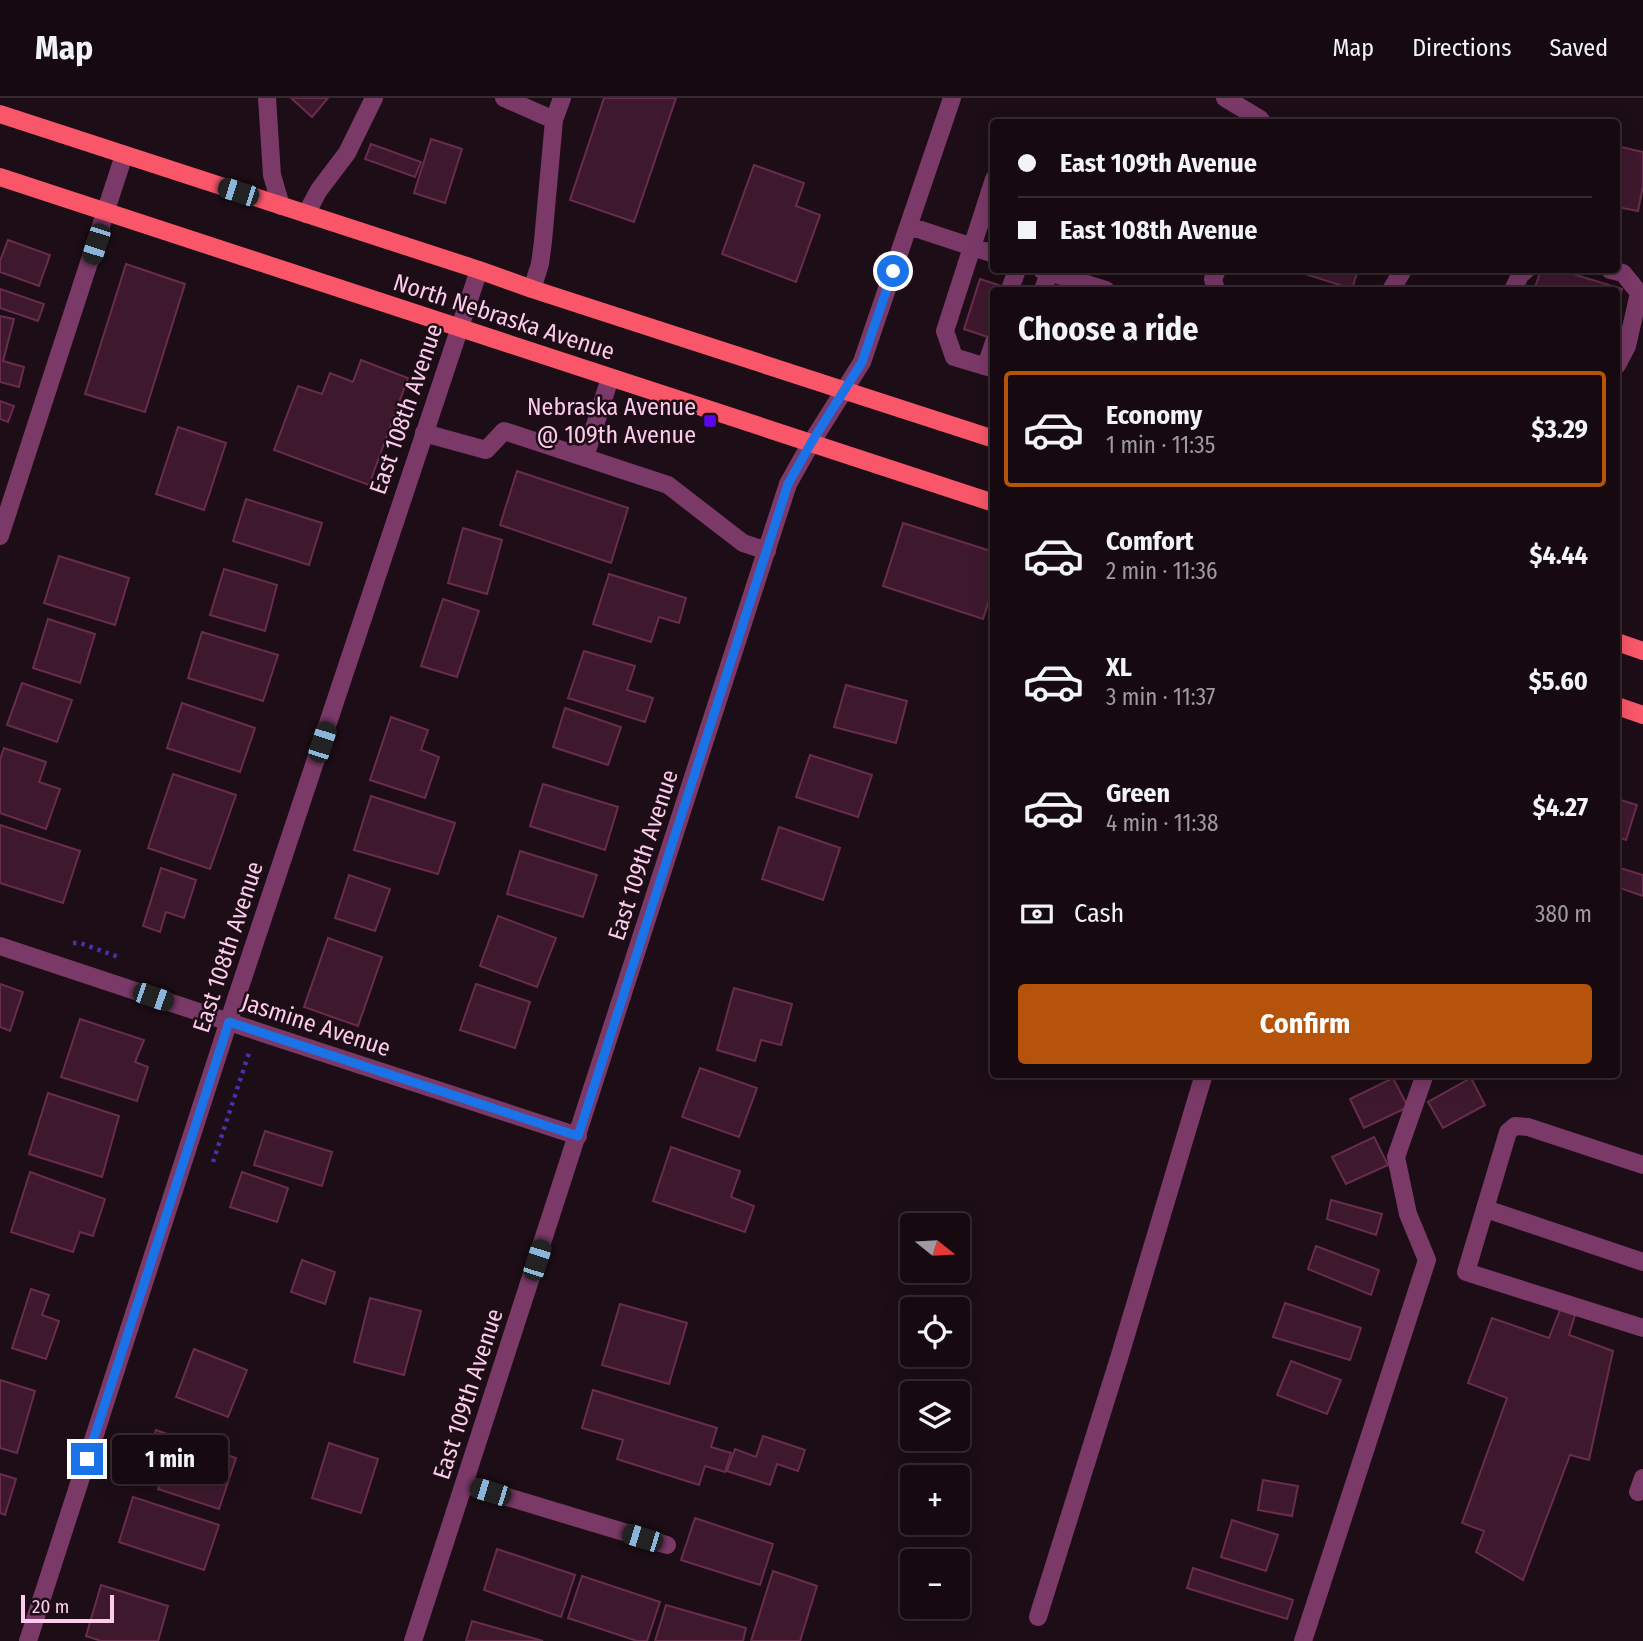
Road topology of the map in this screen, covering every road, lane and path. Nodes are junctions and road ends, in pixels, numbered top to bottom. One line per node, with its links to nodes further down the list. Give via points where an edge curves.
1 (267, 98): 13 (street, via 272,175)
2 (374, 98): 15 (street, via 346,153)
3 (504, 98): 9 (street)
4 (562, 98): 9 (street)
5 (952, 98): 16 (street, East 109th Avenue)
6 (1225, 98): 8 (street)
7 (0, 114): 10 (main road, North Nebraska Avenue)
8 (1260, 119)
9 (554, 120): 23 (street, via 543,241)
10 (124, 155): 13 (main road, North Nebraska Avenue); 14 (street)
11 (0, 177): 14 (main road, North Nebraska Avenue)
12 (990, 191): 17 (street)
13 (281, 206): 15 (main road, North Nebraska Avenue)
14 (106, 212): 24 (main road, North Nebraska Avenue); 34 (street)
15 (306, 214): 19 (main road, North Nebraska Avenue)
16 (908, 226): 17 (street); 28 (street, East 109th Avenue, via 862,362)
17 (971, 247): 18 (street); 26 (street, via 945,331 954,356)
18 (990, 253)
19 (479, 270): 23 (main road, North Nebraska Avenue); 24 (street, East 108th Avenue)
20 (1620, 272): 25 (street, via 1639,293 1628,346)
21 (1051, 273): 22 (street)
22 (1081, 286)
23 (532, 289): 28 (main road, North Nebraska Avenue)
24 (459, 328): 27 (main road, North Nebraska Avenue); 29 (street, East 108th Avenue)
25 (1620, 360)
26 (990, 368)
27 (610, 378): 31 (main road, North Nebraska Avenue); 32 (street)
28 (844, 390): 30 (main road, North Nebraska Avenue); 31 (street, East 109th Avenue)
29 (424, 433): 32 (street, via 486,450 504,431); 41 (street, East 108th Avenue)
30 (990, 438)
31 (811, 443): 33 (main road, North Nebraska Avenue); 35 (street, East 109th Avenue, via 788,484)
32 (585, 457): 35 (street, via 668,485 743,543)
33 (990, 502)
34 (0, 536)
35 (767, 551): 45 (street, East 109th Avenue)
36 (1620, 643): 37 (main road)
37 (1643, 650)
38 (1620, 707): 39 (main road)
39 (1643, 715)
40 (0, 946): 41 (street, Jasmine Avenue)
41 (229, 1022): 45 (street, Jasmine Avenue); 54 (street, East 108th Avenue)
42 (250, 1052): 46 (path)
43 (1203, 1078): 53 (street)
44 (1424, 1078): 56 (street, via 1396,1157 1408,1214 1427,1260)
45 (578, 1136): 51 (street, East 109th Avenue)
46 (213, 1162)
47 (1643, 1165): 48 (street, via 1515,1126 1508,1132)
48 (1486, 1209): 49 (street); 50 (street, via 1466,1272)
49 (1643, 1262)
50 (1643, 1328)
51 (464, 1484): 52 (street); 55 (street, East 109th Avenue)
52 (667, 1545)
53 (1038, 1617)
54 (28, 1641)
55 (413, 1641)
56 (1303, 1641)

